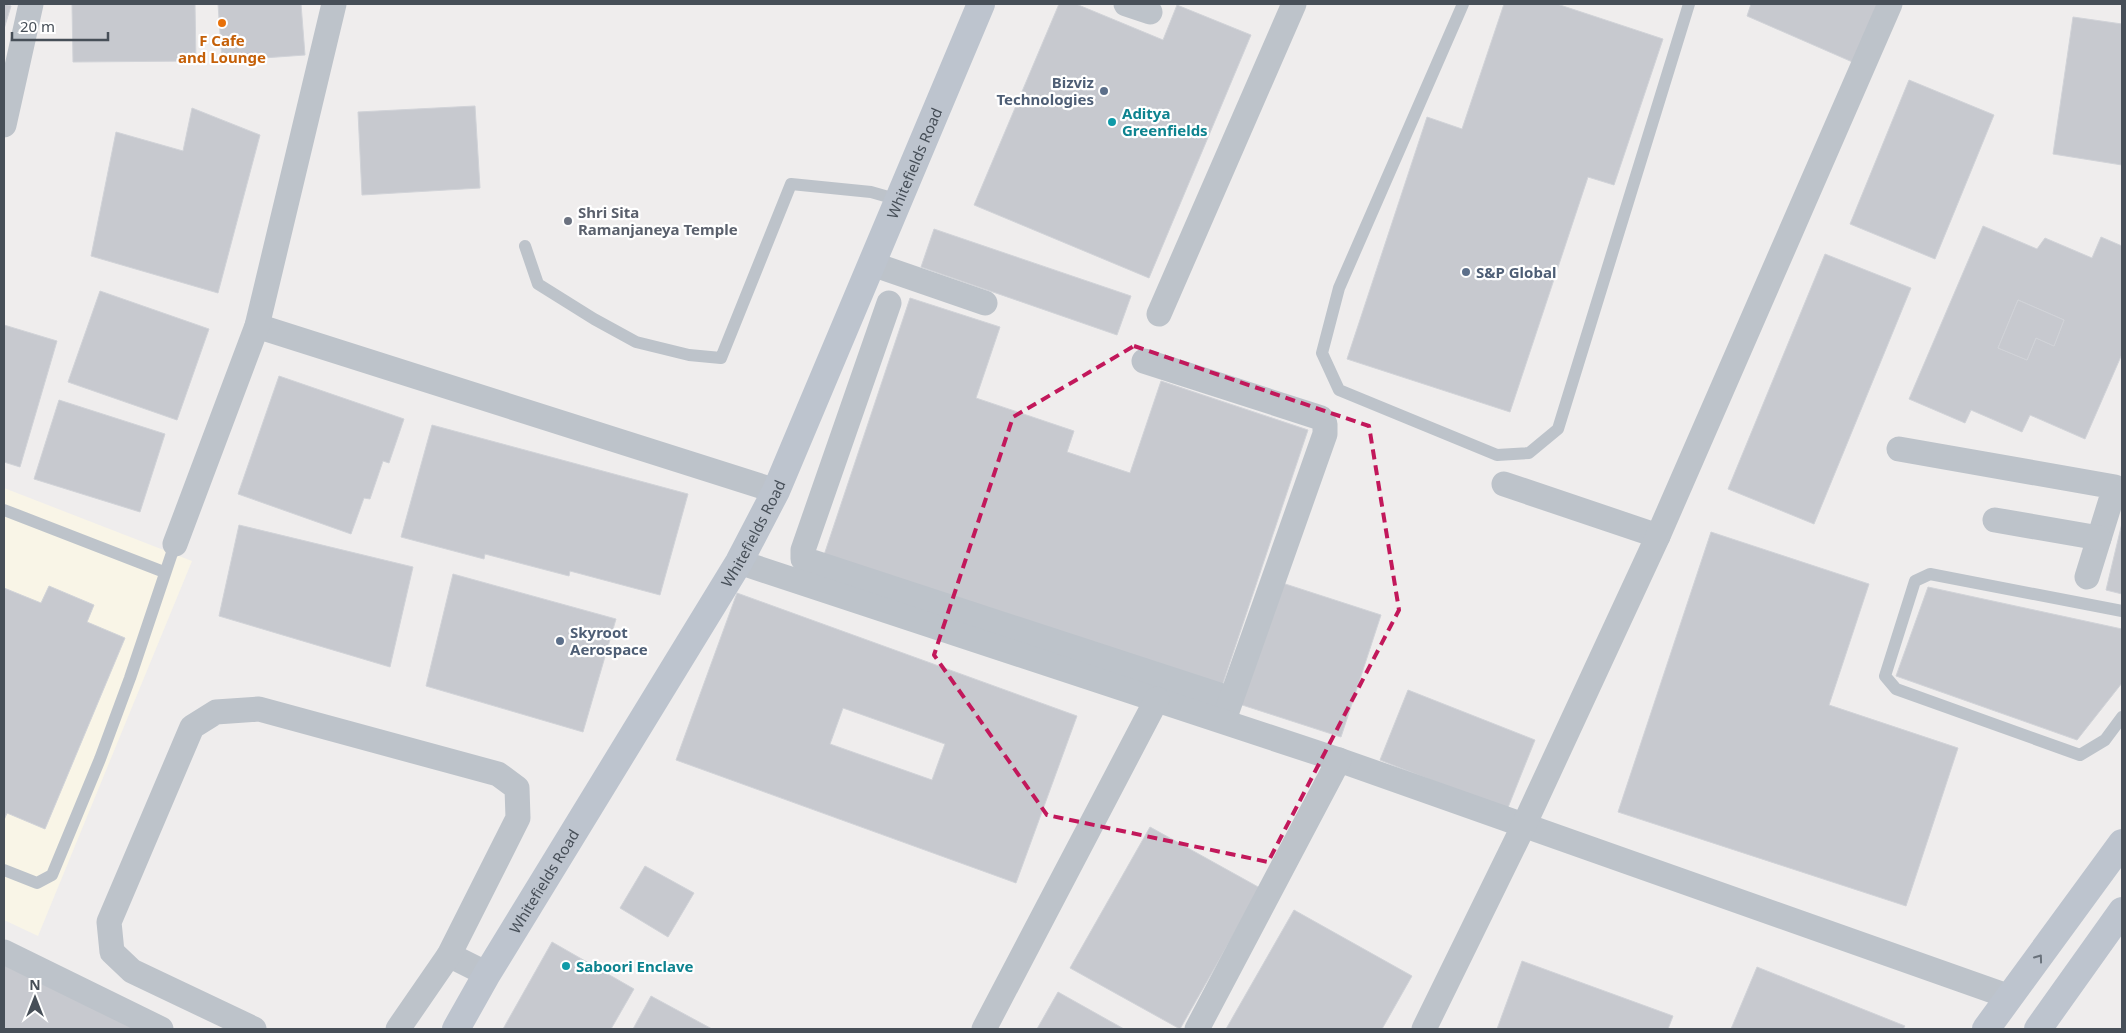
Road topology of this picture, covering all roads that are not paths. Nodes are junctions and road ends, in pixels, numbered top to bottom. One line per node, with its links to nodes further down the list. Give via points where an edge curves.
1 (31, 4): 10 (street)
2 (334, 4): 17 (street)
3 (981, 4): 11 (street, Whitefields Road)
4 (1126, 4): 9 (street)
5 (1294, 4): 16 (street)
6 (1462, 4): 7 (lane, via 1339,288 1322,352 1339,390 1497,454 1530,453 1558,429)
7 (1689, 4)
8 (1890, 4): 25 (street)
9 (1150, 12)
10 (4, 125)
11 (899, 200): 12 (lane, via 871,192 791,184 721,358 689,355 636,342 594,320 538,284); 13 (street, Whitefields Road)
12 (525, 246)
13 (872, 264): 15 (street); 22 (street, Whitefields Road)
14 (890, 303): 33 (street, via 803,550 803,559)
15 (985, 303)
16 (1159, 314)
17 (257, 326): 22 (street); 27 (street)
18 (1144, 360): 33 (street, via 1321,418 1325,424 1325,434)
19 (1899, 449): 20 (street)
20 (2120, 481): 26 (street)
21 (1504, 484): 25 (street)
22 (776, 491): 28 (street, Whitefields Road)
23 (4, 510): 29 (lane)
24 (1995, 520): 26 (street)
25 (1658, 536): 36 (street)
26 (2099, 538): 30 (street)
27 (175, 544): 29 (lane)
28 (739, 562): 32 (street); 42 (street, Whitefields Road)
29 (164, 572): 38 (lane, via 130,678 52,875 37,883)
30 (2088, 577)
31 (2122, 611): 34 (lane, via 1930,574 1915,581 1885,676 1896,689 2080,755 2105,740)
32 (1158, 698): 33 (street); 48 (street)
33 (1227, 710): 35 (street)
34 (2120, 723)
35 (1339, 760): 36 (street); 49 (street)
36 (1524, 825): 43 (street); 50 (street)
37 (2122, 843): 43 (street, one-way to 37)
38 (4, 870)
39 (2122, 911): 52 (street)
40 (4, 952): 44 (street)
41 (449, 955): 42 (street); 45 (street, via 518,818 518,788 498,774 259,709 216,712 192,727 108,922 112,952 132,971); 46 (street)
42 (487, 974): 47 (street, Whitefields Road)
43 (2010, 998): 51 (street)
44 (161, 1029)
45 (254, 1029)
46 (398, 1029)
47 (456, 1029)
48 (984, 1029)
49 (1197, 1029)
50 (1424, 1029)
51 (1986, 1029)
52 (2038, 1029)

